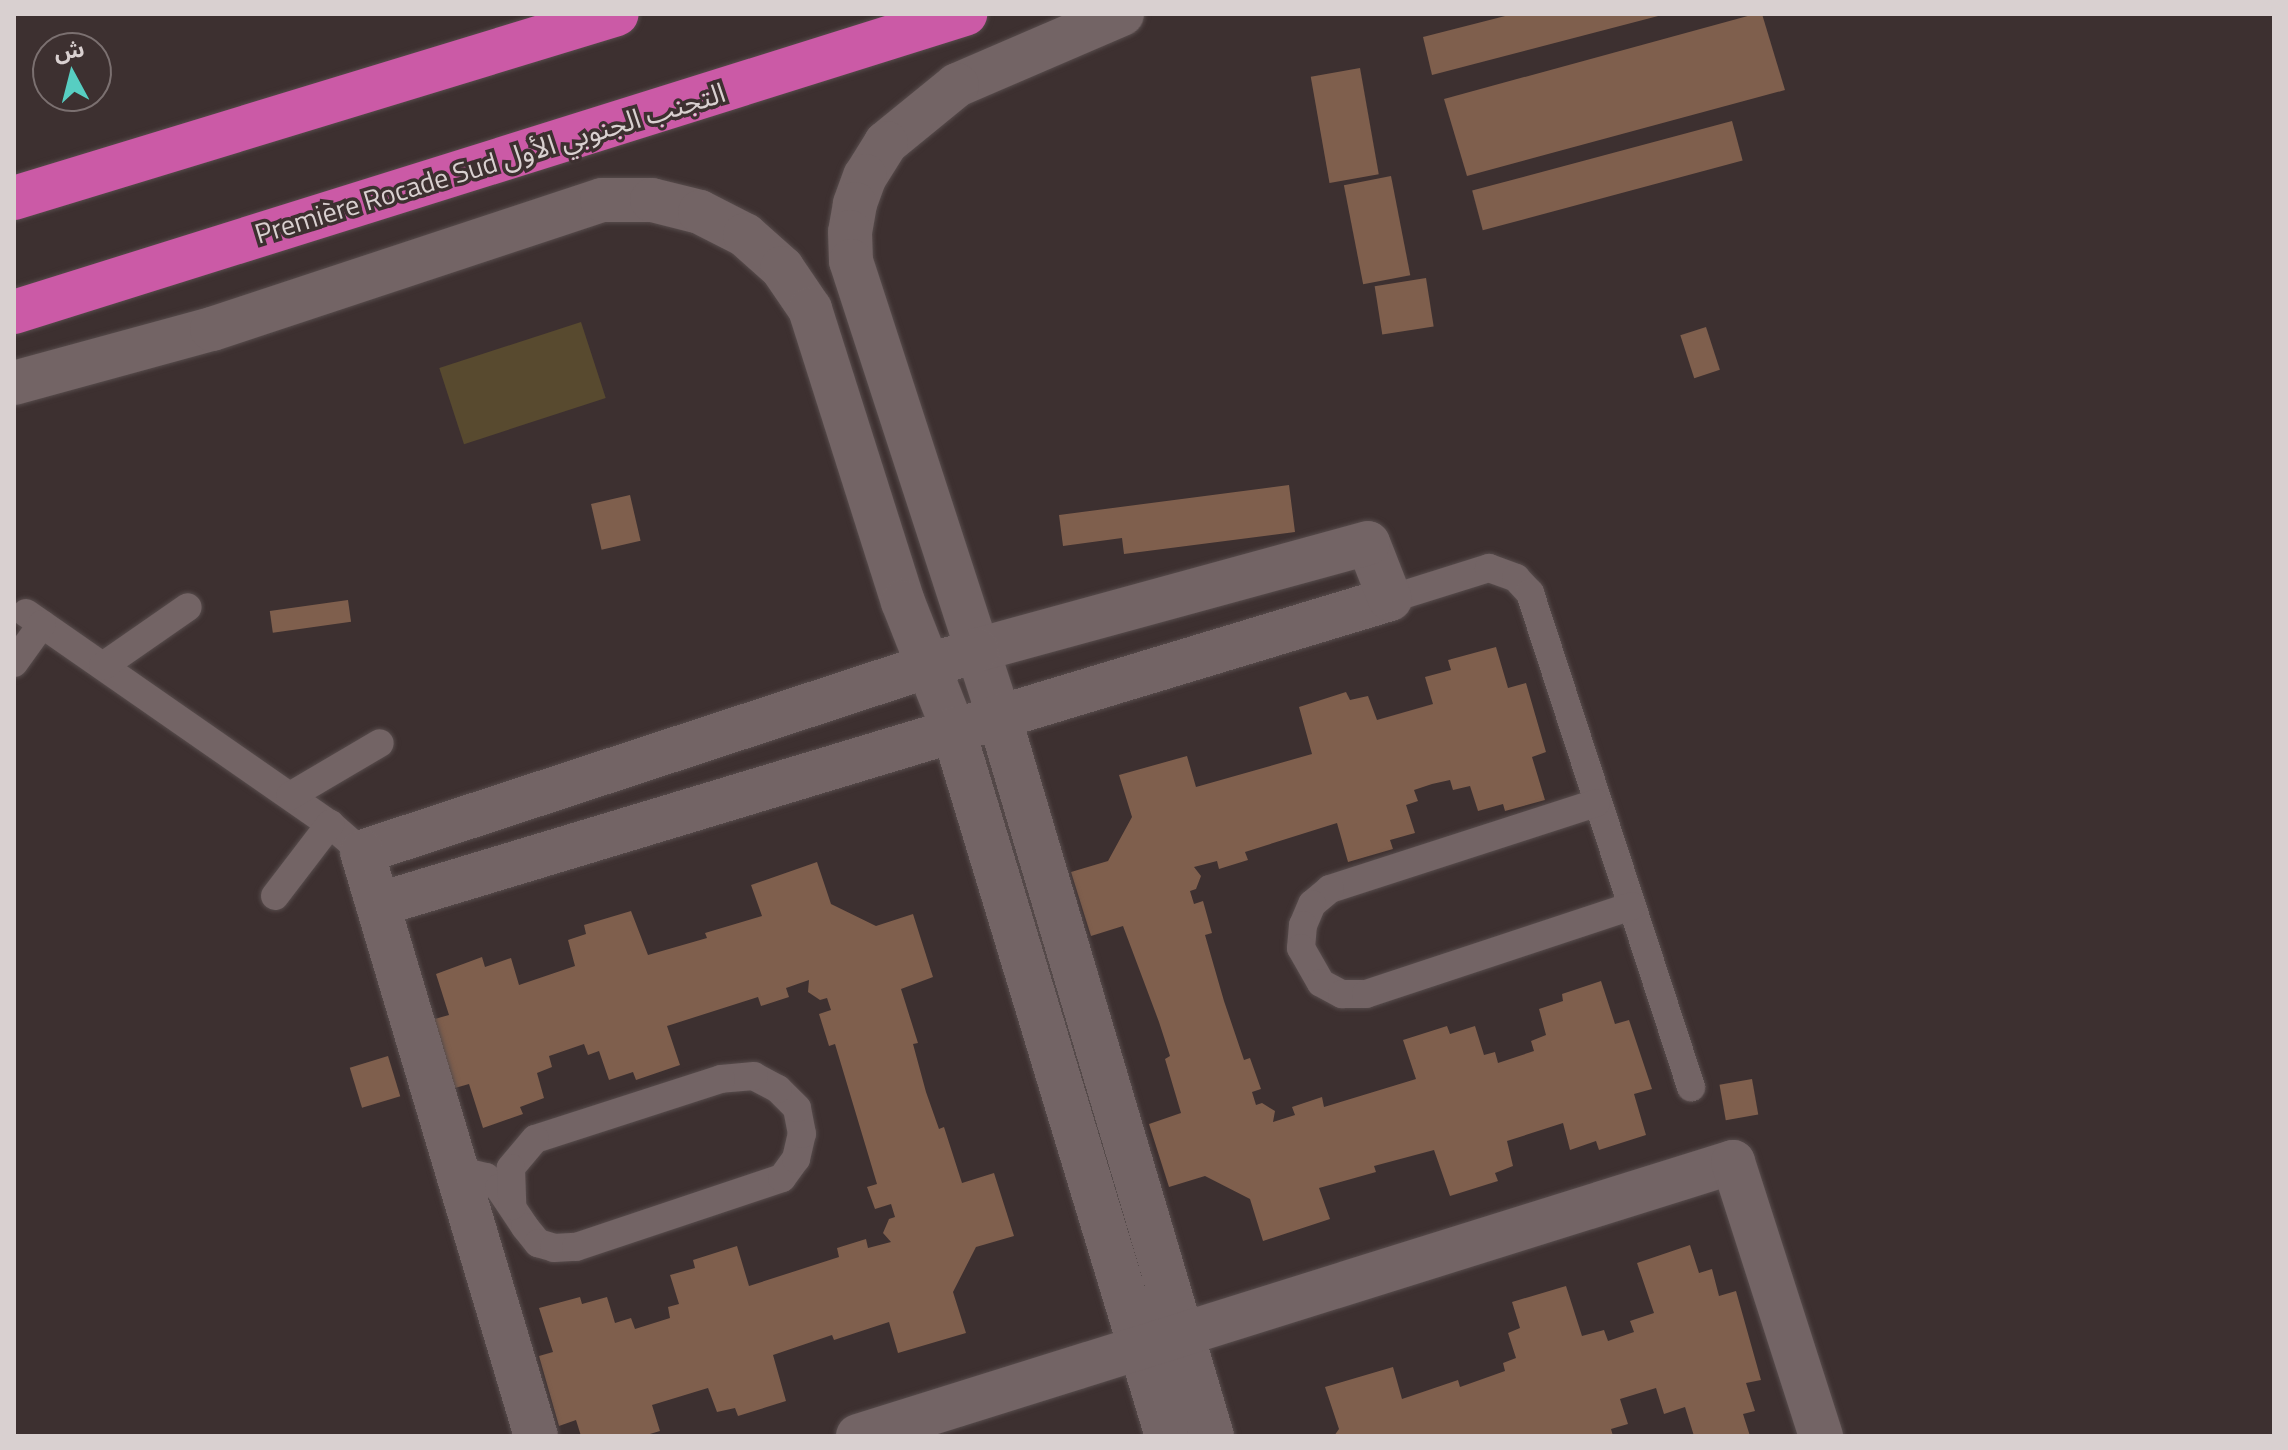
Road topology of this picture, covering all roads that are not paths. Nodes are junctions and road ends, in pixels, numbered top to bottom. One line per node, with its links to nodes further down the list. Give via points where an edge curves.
1 (617, 14): 4 (highway)
2 (965, 14): 5 (highway, Première Rocade Sud التجنب الجنوبي الأول)
3 (1122, 14): 9 (street, via 957,85 886,143 855,204 851,261)
4 (14, 198)
5 (14, 312)
6 (14, 383): 12 (street, via 212,329 602,200 652,200 700,212 745,235 782,268 810,309 903,602)
7 (1390, 599): 9 (street, via 1368,543); 13 (street); 17 (lane, via 1489,568 1516,578 1530,593)
8 (188, 607): 11 (lane)
9 (977, 650): 12 (street); 13 (street)
10 (14, 663): 11 (lane, via 34,619)
11 (103, 666): 16 (lane)
12 (929, 667): 14 (street); 18 (street)
13 (999, 716): 14 (street); 25 (street)
14 (953, 729): 20 (street); 25 (street)
15 (380, 743): 16 (lane)
16 (290, 796): 18 (lane)
17 (1596, 803): 21 (lane); 21 (lane, via 1330,889 1312,904 1301,948 1321,983 1342,994 1366,994)
18 (346, 838): 19 (lane); 20 (street)
19 (275, 896)
20 (380, 904): 23 (street)
21 (1632, 906): 22 (lane)
22 (1691, 1087)
23 (460, 1171): 24 (lane, via 486,1177); 26 (street)
24 (512, 1206): 24 (lane, via 538,1243 576,1247 782,1178 796,1159 802,1134 797,1108 754,1076 721,1079 535,1139 511,1168)
25 (1160, 1344): 27 (street); 28 (street); 29 (street); 30 (street, via 1733,1162)
26 (536, 1436)
27 (858, 1436)
28 (1167, 1436)
29 (1212, 1436)
30 (1821, 1436)

